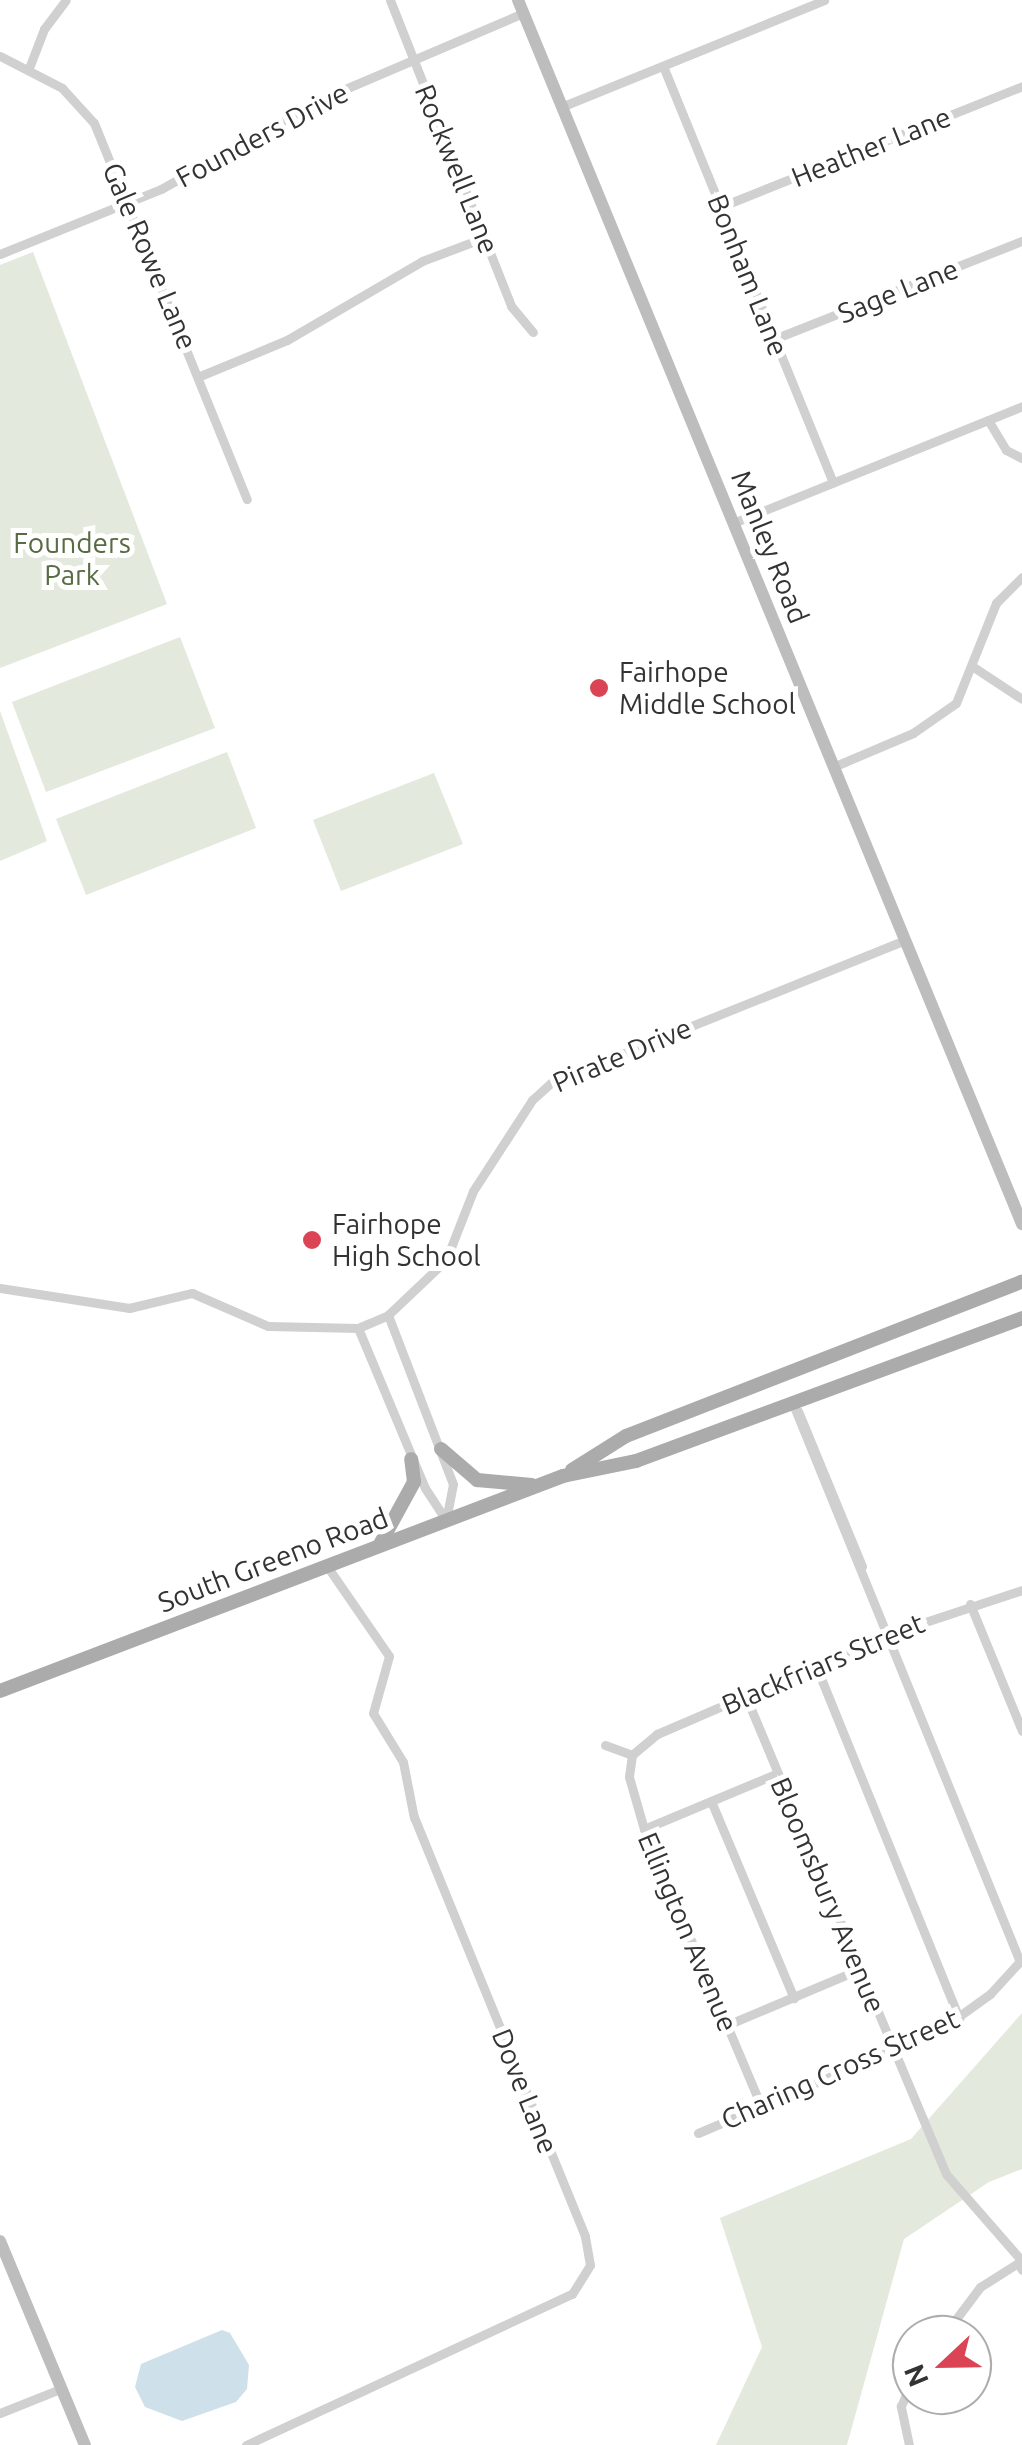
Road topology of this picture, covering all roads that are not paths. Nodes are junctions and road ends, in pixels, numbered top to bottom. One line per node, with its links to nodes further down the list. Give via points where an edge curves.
1 (66, 0): 8 (street)
2 (390, 0): 6 (street, Rockwell Lane)
3 (824, 0): 7 (street)
4 (520, 7): 6 (street, Founders Drive); 10 (street, Manley Road)
5 (0, 56): 8 (street, Gale Rowe Lane)
6 (412, 59): 11 (street, Founders Drive); 13 (street, Rockwell Lane)
7 (663, 66): 10 (street); 12 (street, Bonham Lane)
8 (29, 68): 11 (street, Gale Rowe Lane, via 62,88 94,122)
9 (1022, 86): 12 (street, Heather Lane)
10 (561, 107): 24 (street, Manley Road)
11 (128, 203): 15 (street, Founders Drive); 18 (street, Gale Rowe Lane)
12 (720, 207): 17 (street, Bonham Lane)
13 (486, 237): 16 (street, Rockwell Lane, via 511,306); 18 (street, via 422,261 287,340)
14 (1022, 241): 17 (street, Sage Lane)
15 (0, 254)
16 (533, 332)
17 (774, 339): 22 (street, Bonham Lane)
18 (200, 376): 23 (street, Gale Rowe Lane)
19 (1022, 406): 20 (street)
20 (988, 420): 21 (street, via 1006,450); 22 (street)
21 (1022, 458)
22 (832, 483): 24 (street)
23 (247, 499)
24 (733, 523): 28 (street, Manley Road)
25 (1022, 577): 26 (street, via 990,614)
26 (976, 668): 27 (street); 28 (street, via 964,694 936,720)
27 (1022, 699)
28 (833, 766): 29 (street, Manley Road)
29 (905, 940): 30 (street, Manley Road); 33 (street, Pirate Drive, via 552,1082 532,1100 473,1192 446,1260)
30 (1022, 1224)
31 (1022, 1282): 39 (main road, South Greeno Road, via 626,1436)
32 (0, 1288): 35 (street, Pirate Drive, via 129,1308 192,1293 268,1326)
33 (388, 1315): 35 (street, Pirate Drive); 37 (street)
34 (1022, 1318): 36 (main road, South Greeno Road)
35 (358, 1328): 38 (street)
36 (793, 1404): 39 (main road, South Greeno Road, via 636,1461); 46 (street, via 808,1426)
37 (441, 1449): 40 (main road, via 477,1480); 41 (street, via 453,1484)
38 (412, 1459): 41 (street); 42 (main road, via 414,1482)
39 (563, 1476): 40 (main road, South Greeno Road)
40 (538, 1486): 41 (main road, South Greeno Road)
41 (446, 1520): 42 (main road, South Greeno Road)
42 (379, 1546): 43 (main road, South Greeno Road)
43 (326, 1566): 48 (main road, South Greeno Road); 71 (street, Dove Lane, via 389,1656 374,1713 402,1762 419,1832 585,2236 590,2265 572,2294)
44 (1022, 1590): 45 (street, Blackfriars Street)
45 (970, 1604): 46 (street, Blackfriars Street); 50 (street)
46 (889, 1634): 47 (street, Blackfriars Street); 56 (street)
47 (816, 1666): 49 (street, Blackfriars Street); 59 (street)
48 (0, 1691)
49 (746, 1696): 52 (street, Blackfriars Street, via 657,1734); 53 (street, Bloomsbury Avenue)
50 (1022, 1731)
51 (605, 1746): 52 (street)
52 (632, 1755): 55 (street, Ellington Avenue, via 629,1777)
53 (778, 1773): 54 (street); 57 (street, Bloomsbury Avenue)
54 (711, 1801): 55 (street); 58 (street)
55 (644, 1828): 60 (street, Ellington Avenue)
56 (1021, 1961): 59 (street, Charing Cross Street)
57 (860, 1970): 58 (street); 61 (street, Bloomsbury Avenue)
58 (794, 1998): 60 (street)
59 (959, 2019): 61 (street, Charing Cross Street)
60 (728, 2026): 62 (street, Ellington Avenue)
61 (892, 2050): 62 (street, Charing Cross Street); 65 (street, Bloomsbury Avenue, via 946,2174)
62 (762, 2106): 63 (street, Charing Cross Street)
63 (698, 2133)
64 (0, 2241): 67 (street)
65 (1020, 2265): 66 (street, via 980,2287)
66 (959, 2315)
67 (60, 2389): 68 (street); 70 (street)
68 (0, 2413)
69 (902, 2415): 72 (street)
70 (85, 2445)
71 (246, 2445)
72 (909, 2445)

